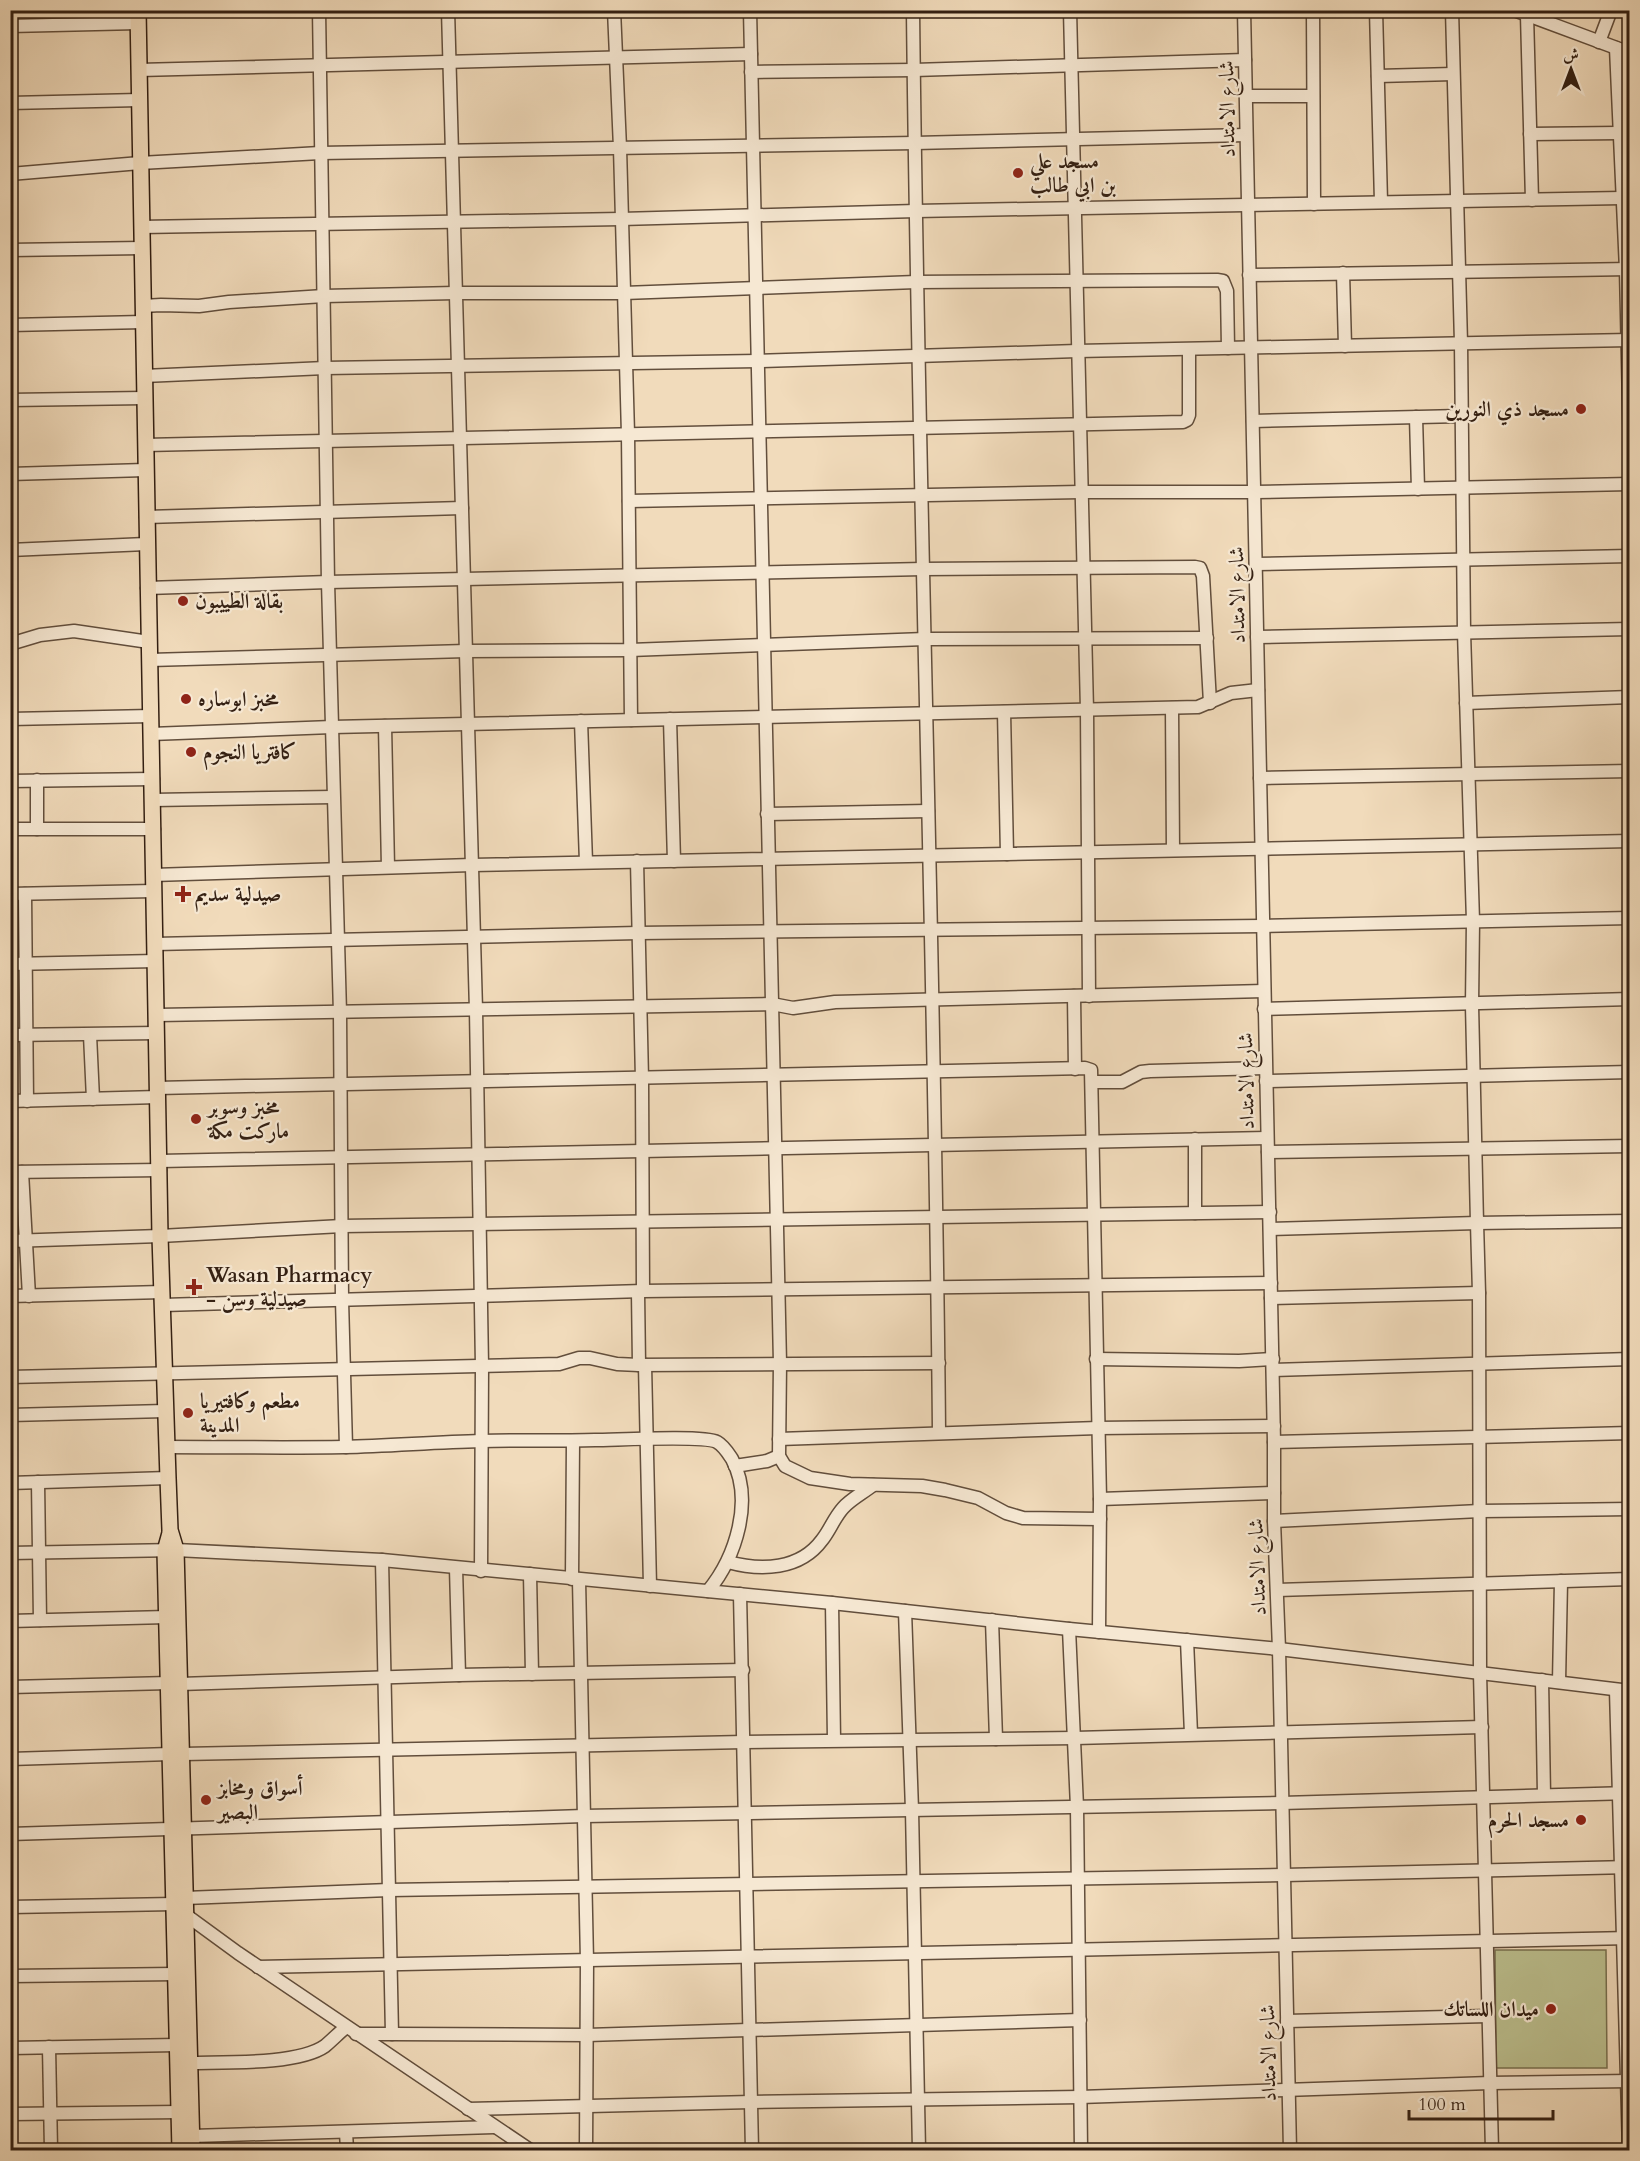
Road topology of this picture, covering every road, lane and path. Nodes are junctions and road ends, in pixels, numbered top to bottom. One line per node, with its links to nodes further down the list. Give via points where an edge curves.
1 (319, 10): 23 (street)
2 (448, 10): 22 (street)
3 (614, 10): 20 (street)
4 (750, 10): 19 (street)
5 (913, 10): 26 (street)
6 (1070, 10): 24 (street)
7 (1244, 10): 21 (street, شارع الامتداد)
8 (1313, 10): 31 (street)
9 (1376, 10): 29 (street)
10 (1452, 10): 28 (street)
11 (1514, 10): 13 (street)
12 (1611, 10): 16 (street)
13 (1527, 15): 16 (street); 35 (street)
14 (138, 17): 15 (street); 25 (main road)
15 (10, 26)
16 (1599, 42): 17 (street)
17 (1616, 48): 18 (street); 34 (street)
18 (1629, 53)
19 (751, 54): 20 (street); 27 (street)
20 (616, 57): 22 (street); 40 (street)
21 (1245, 60): 24 (street); 30 (street, شارع الامتداد)
22 (449, 62): 23 (street); 41 (street)
23 (320, 65): 25 (street); 42 (street)
24 (1071, 66): 26 (street); 37 (street)
25 (139, 70): 32 (main road)
26 (914, 70): 27 (street); 38 (street)
27 (752, 72): 39 (street)
28 (1453, 74): 29 (street); 47 (street)
29 (1378, 76): 48 (street)
30 (1246, 96): 31 (street); 36 (street, شارع الامتداد)
31 (1313, 96): 49 (street)
32 (139, 100): 33 (street); 43 (main road)
33 (10, 103)
34 (1619, 133): 35 (street); 45 (street)
35 (1530, 134): 46 (street)
36 (1246, 135): 37 (street); 50 (street, شارع الامتداد)
37 (1073, 139): 38 (street); 51 (street)
38 (915, 143): 39 (street); 52 (street)
39 (753, 145): 40 (street); 53 (street)
40 (620, 148): 41 (street); 54 (street)
41 (452, 152): 42 (street); 55 (street)
42 (320, 153): 43 (street); 56 (street)
43 (140, 163): 44 (street); 57 (main road)
44 (10, 174)
45 (1622, 198): 46 (street); 60 (street)
46 (1532, 200): 47 (street)
47 (1457, 201): 48 (street); 61 (street)
48 (1381, 202): 49 (street)
49 (1314, 204): 50 (street)
50 (1248, 206): 51 (street); 63 (street, شارع الامتداد)
51 (1075, 208): 52 (street); 64 (street)
52 (916, 210): 53 (street); 65 (street)
53 (754, 215): 54 (street); 66 (street)
54 (621, 219): 55 (street); 68 (street)
55 (454, 222): 56 (street); 67 (street)
56 (323, 224): 57 (street); 69 (street)
57 (141, 228): 58 (main road)
58 (142, 248): 59 (street); 70 (main road)
59 (10, 250)
60 (1628, 269): 61 (street); 73 (street)
61 (1459, 272): 62 (street); 74 (street)
62 (1343, 273): 63 (street); 75 (street)
63 (1249, 275): 76 (street, شارع الامتداد)
64 (1076, 281): 65 (street); 77 (street, via 1223,281 1227,291); 79 (street)
65 (916, 282): 66 (street); 80 (street)
66 (757, 288): 68 (street); 81 (street)
67 (455, 293): 68 (street); 69 (street); 83 (street)
68 (624, 293): 82 (street)
69 (324, 296): 70 (street, via 199,306); 84 (street)
70 (143, 306): 71 (main road)
71 (143, 322): 72 (street); 85 (main road)
72 (10, 325)
73 (1628, 340): 74 (street); 93 (street)
74 (1461, 343): 75 (street); 88 (street)
75 (1345, 345): 76 (street)
76 (1251, 347): 77 (street); 90 (street, شارع الامتداد)
77 (1228, 348): 78 (street)
78 (1189, 350): 79 (street); 91 (street, via 1187,420)
79 (1077, 351): 80 (street); 91 (street)
80 (918, 355): 81 (street); 92 (street)
81 (758, 361): 82 (street); 94 (street)
82 (626, 363): 83 (street); 95 (street)
83 (458, 365): 84 (street); 96 (street)
84 (325, 368): 85 (street); 97 (street)
85 (144, 376): 86 (main road)
86 (144, 398): 87 (street); 98 (main road)
87 (10, 400)
88 (1461, 416): 89 (street); 104 (street)
89 (1416, 417): 90 (street); 103 (street)
90 (1253, 421): 106 (street, شارع الامتداد)
91 (1080, 424): 92 (street); 105 (street)
92 (920, 426): 94 (street); 107 (street)
93 (1629, 430): 99 (street)
94 (759, 431): 95 (street); 108 (street)
95 (628, 434): 96 (street); 109 (street)
96 (460, 437): 97 (street); 110 (street)
97 (326, 440): 98 (street); 111 (street)
98 (145, 445): 100 (main road)
99 (1629, 451)
100 (145, 470): 101 (street); 112 (main road)
101 (10, 474)
102 (1629, 484): 104 (street)
103 (1418, 489): 104 (street); 106 (street)
104 (1463, 489): 116 (street)
105 (1080, 492): 106 (street); 107 (street); 118 (street)
106 (1255, 492): 117 (street, شارع الامتداد)
107 (922, 495): 108 (street); 119 (street)
108 (761, 500): 109 (street); 120 (street)
109 (629, 501): 121 (street)
110 (462, 507): 111 (street); 122 (street)
111 (326, 512): 112 (street); 123 (street)
112 (146, 517): 113 (main road)
113 (147, 544): 114 (street); 124 (main road)
114 (10, 550)
115 (1629, 556): 116 (street)
116 (1464, 559): 117 (street); 126 (street)
117 (1256, 564): 129 (street, شارع الامتداد)
118 (1082, 567): 119 (street); 127 (street); 128 (street, via 1200,568)
119 (923, 569): 120 (street); 130 (street)
120 (762, 573): 121 (street); 133 (street)
121 (630, 576): 122 (street); 134 (street)
122 (464, 579): 123 (street); 135 (street)
123 (328, 582): 124 (street); 136 (street)
124 (147, 588): 131 (main road)
125 (1629, 629): 126 (street)
126 (1464, 632): 129 (street); 140 (street)
127 (1084, 638): 128 (street); 130 (street); 143 (street)
128 (1207, 638): 141 (street)
129 (1257, 638): 138 (street, شارع الامتداد)
130 (924, 639): 133 (street); 145 (street)
131 (149, 642): 132 (street, via 74,631); 137 (main road)
132 (10, 644)
133 (764, 645): 134 (street); 147 (street)
134 (630, 650): 135 (street); 150 (street)
135 (465, 651): 136 (street); 152 (street)
136 (330, 654): 137 (street); 154 (street)
137 (150, 660): 146 (main road)
138 (1258, 690): 141 (street, via 1231,693); 158 (street, شارع الامتداد)
139 (1629, 697): 140 (street)
140 (1466, 702): 157 (street)
141 (1210, 703): 142 (street)
142 (1172, 708): 143 (street); 172 (street)
143 (1087, 710): 144 (street); 173 (street)
144 (1004, 712): 145 (street); 174 (street)
145 (926, 714): 147 (street); 164 (street)
146 (151, 716): 148 (street); 155 (main road)
147 (765, 717): 149 (street); 165 (street)
148 (10, 719)
149 (670, 719): 150 (street); 178 (street)
150 (631, 720): 151 (street)
151 (581, 721): 152 (street); 179 (street)
152 (468, 724): 153 (street); 180 (street)
153 (385, 726): 154 (street); 181 (street)
154 (332, 727): 155 (street); 162 (street)
155 (151, 734): 159 (main road)
156 (1629, 771): 157 (street)
157 (1468, 774): 158 (street); 170 (street)
158 (1260, 778): 171 (street, شارع الامتداد)
159 (153, 779): 160 (street); 163 (main road)
160 (37, 780): 161 (street); 167 (street)
161 (10, 781)
162 (333, 797): 163 (street); 182 (street)
163 (153, 800): 168 (main road)
164 (928, 811): 165 (street); 175 (street)
165 (767, 814): 176 (street)
166 (10, 829): 167 (street)
167 (37, 829): 168 (street)
168 (154, 829): 183 (main road)
169 (1629, 841): 170 (street)
170 (1470, 845): 171 (street); 188 (street)
171 (1261, 849): 172 (street); 189 (street, شارع الامتداد)
172 (1173, 850): 173 (street)
173 (1089, 851): 174 (street); 190 (street)
174 (1007, 854): 175 (street)
175 (929, 855): 176 (street); 191 (street)
176 (769, 859): 178 (street); 192 (street)
177 (637, 861): 178 (street); 179 (street); 193 (street)
178 (674, 861)
179 (586, 862): 180 (street)
180 (472, 865): 181 (street); 194 (street)
181 (388, 867): 182 (street)
182 (336, 868): 183 (street); 195 (street)
183 (153, 875): 184 (main road)
184 (153, 891): 186 (street); 196 (main road)
185 (10, 894): 186 (street)
186 (25, 894): 198 (street)
187 (1629, 918): 188 (street)
188 (1473, 921): 189 (street); 206 (street)
189 (1262, 926): 190 (street); 200 (street, شارع الامتداد)
190 (1089, 928): 191 (street); 202 (street)
191 (931, 929): 192 (street); 204 (street)
192 (770, 932): 193 (street); 205 (street)
193 (638, 933): 194 (street); 207 (street)
194 (474, 937): 195 (street); 209 (street)
195 (338, 941): 196 (street); 210 (street)
196 (155, 944): 197 (main road)
197 (156, 961): 198 (street); 211 (main road)
198 (25, 963): 199 (street); 214 (street)
199 (10, 964)
200 (1264, 991): 202 (street); 208 (street, شارع الامتداد)
201 (1074, 996): 202 (street); 204 (street); 216 (street)
202 (1089, 996)
203 (1629, 999): 206 (street)
204 (933, 1000): 205 (street, via 835,1002 793,1008); 218 (street)
205 (772, 1004): 207 (street); 220 (street)
206 (1472, 1005): 208 (street); 221 (street)
207 (639, 1006): 209 (street); 222 (street)
208 (1264, 1009): 217 (street, شارع الامتداد)
209 (476, 1010): 210 (street); 223 (street)
210 (340, 1013): 211 (street); 226 (street)
211 (158, 1015): 212 (main road)
212 (157, 1033): 215 (street); 227 (main road)
213 (10, 1035): 214 (street)
214 (26, 1035): 215 (street); 230 (street)
215 (90, 1035): 228 (street)
216 (1075, 1068): 218 (street); 225 (street, via 1091,1070)
217 (1265, 1068): 224 (street, شارع الامتداد); 225 (street, via 1150,1071 1122,1082)
218 (935, 1072): 220 (street); 234 (street)
219 (1629, 1072): 221 (street)
220 (773, 1076): 222 (street); 236 (street)
221 (1473, 1077): 224 (street); 237 (street)
222 (642, 1078): 223 (street); 238 (street)
223 (477, 1080): 226 (street); 240 (street)
224 (1266, 1081): 231 (street, شارع الامتداد)
225 (1092, 1082): 233 (street)
226 (340, 1085): 227 (street); 241 (street)
227 (158, 1092): 228 (street); 242 (main road)
228 (93, 1099): 230 (street)
229 (10, 1101): 230 (street)
230 (27, 1101)
231 (1267, 1138): 232 (street); 239 (street, شارع الامتداد)
232 (1195, 1139): 233 (street); 245 (street)
233 (1092, 1140): 234 (street); 246 (street)
234 (935, 1144): 236 (street); 247 (street)
235 (1629, 1146): 237 (street)
236 (775, 1147): 238 (street); 248 (street)
237 (1475, 1149): 239 (street); 251 (street)
238 (642, 1150): 240 (street); 250 (street)
239 (1268, 1152): 244 (street, شارع الامتداد)
240 (479, 1154): 241 (street); 252 (street)
241 (341, 1157): 242 (street); 253 (street)
242 (160, 1166): 243 (street); 255 (main road)
243 (16, 1172): 257 (street)
244 (1270, 1212): 245 (street); 254 (street, شارع الامتداد)
245 (1196, 1213): 246 (street)
246 (1094, 1214): 247 (street); 259 (street)
247 (936, 1218): 248 (street); 260 (street)
248 (776, 1221): 250 (street); 261 (street)
249 (1629, 1221): 251 (street)
250 (643, 1222): 252 (street); 262 (street)
251 (1477, 1223): 254 (street); 263 (street)
252 (480, 1224): 253 (street); 264 (street)
253 (342, 1226): 255 (street); 269 (street)
254 (1270, 1229): 258 (street, شارع الامتداد)
255 (160, 1236): 257 (street); 267 (main road)
256 (10, 1241): 257 (street)
257 (25, 1241): 266 (street)
258 (1271, 1283): 259 (street); 268 (street, شارع الامتداد)
259 (1096, 1286): 260 (street); 270 (street)
260 (938, 1288): 261 (street); 272 (street)
261 (778, 1289): 262 (street); 273 (street)
262 (641, 1292): 264 (street); 275 (street)
263 (1479, 1293): 268 (street); 274 (street)
264 (482, 1295): 269 (street); 277 (street)
265 (10, 1296): 266 (street)
266 (29, 1296): 267 (street)
267 (163, 1298): 269 (street); 279 (main road)
268 (1271, 1298): 276 (street, شارع الامتداد)
269 (342, 1300): 278 (street)
270 (1096, 1359): 276 (street); 284 (street)
271 (1629, 1359): 274 (street)
272 (939, 1362): 273 (street); 285 (street)
273 (780, 1364): 275 (street); 289 (street)
274 (1480, 1364): 276 (street); 287 (street)
275 (642, 1365): 277 (street, via 579,1358 559,1364); 288 (street)
276 (1273, 1365): 283 (street, شارع الامتداد)
277 (482, 1366): 278 (street); 290 (street)
278 (344, 1370): 279 (street); 294 (street)
279 (164, 1373): 280 (street); 281 (main road)
280 (10, 1377)
281 (165, 1411): 282 (street); 293 (main road)
282 (10, 1415)
283 (1274, 1426): 284 (street); 292 (street, شارع الامتداد)
284 (1098, 1428): 285 (street); 302 (street)
285 (939, 1432): 289 (street)
286 (1629, 1433): 287 (street)
287 (1480, 1436): 292 (street); 304 (street)
288 (647, 1439): 291 (street); 296 (street, via 716,1441); 319 (street)
289 (779, 1439): 295 (street)
290 (482, 1441): 291 (street); 294 (street); 313 (street)
291 (573, 1441): 315 (street)
292 (1274, 1442): 301 (street, شارع الامتداد)
293 (166, 1447): 294 (street); 297 (main road)
294 (346, 1447)
295 (779, 1456): 296 (street); 300 (street, via 784,1466 810,1478)
296 (735, 1466): 311 (street, via 742,1499)
297 (168, 1478): 298 (street); 307 (main road)
298 (38, 1482): 299 (street); 309 (street)
299 (10, 1483)
300 (873, 1485): 305 (street, via 945,1490 978,1498 1023,1518); 311 (street, via 845,1506 823,1539 799,1561 781,1566)
301 (1274, 1493): 302 (street); 306 (street, شارع الامتداد)
302 (1100, 1499): 305 (street)
303 (1629, 1509): 304 (street)
304 (1480, 1512): 306 (street); 318 (street)
305 (1100, 1519): 330 (street)
306 (1274, 1521): 320 (street, شارع الامتداد)
307 (171, 1550): 309 (street); 310 (street); 325 (main road); 341 (main road)
308 (10, 1553): 309 (street)
309 (38, 1553): 326 (street)
310 (382, 1560): 312 (street); 338 (street)
311 (728, 1562): 321 (street)
312 (456, 1568): 313 (street); 337 (street)
313 (481, 1570): 314 (street)
314 (530, 1574): 315 (street); 336 (street)
315 (575, 1579): 319 (street); 334 (street)
316 (1629, 1579): 317 (street)
317 (1561, 1581): 318 (street); 340 (street)
318 (1480, 1584): 320 (street); 335 (street)
319 (650, 1586): 321 (street)
320 (1277, 1590): 332 (street, شارع الامتداد)
321 (708, 1591): 322 (street)
322 (740, 1594): 323 (street); 333 (street)
323 (832, 1603): 324 (street); 350 (street)
324 (905, 1611): 327 (street); 351 (street)
325 (167, 1617): 326 (street); 341 (main road)
326 (40, 1620): 328 (street)
327 (992, 1620): 329 (street); 349 (street)
328 (10, 1621)
329 (1070, 1629): 330 (street); 348 (street)
330 (1099, 1632): 331 (street)
331 (1186, 1640): 332 (street); 347 (street)
332 (1279, 1649): 335 (street); 346 (street, شارع الامتداد)
333 (743, 1670): 334 (street); 352 (street)
334 (581, 1673): 336 (street); 353 (street)
335 (1480, 1673): 339 (street); 345 (street)
336 (532, 1674): 337 (street)
337 (459, 1675): 338 (street)
338 (386, 1677): 341 (street); 354 (street)
339 (1542, 1680): 340 (street); 358 (street)
340 (1559, 1682): 343 (street)
341 (174, 1684): 342 (street); 355 (main road)
342 (10, 1687)
343 (1616, 1690): 344 (street); 357 (street)
344 (1629, 1691)
345 (1482, 1727): 346 (street); 359 (street)
346 (1281, 1732): 347 (street); 360 (street, شارع الامتداد)
347 (1191, 1734): 348 (street)
348 (1075, 1738): 349 (street); 361 (street)
349 (996, 1739): 351 (street)
350 (834, 1740): 351 (street); 352 (street)
351 (910, 1740): 362 (street)
352 (744, 1742): 353 (street); 363 (street)
353 (582, 1745): 354 (street); 364 (street)
354 (387, 1750): 355 (street); 365 (street)
355 (176, 1754): 356 (street); 366 (main road)
356 (10, 1759)
357 (1624, 1793): 358 (street); 368 (street)
358 (1544, 1795): 359 (street)
359 (1484, 1796): 360 (street); 369 (street)
360 (1282, 1803): 361 (street); 370 (street, شارع الامتداد)
361 (1077, 1807): 362 (street); 371 (street)
362 (912, 1810): 363 (street); 372 (street)
363 (745, 1813): 364 (street); 373 (street)
364 (584, 1816): 365 (street); 374 (street)
365 (388, 1822): 366 (street); 375 (street)
366 (178, 1828): 367 (street); 376 (main road)
367 (10, 1833)
368 (1626, 1867): 369 (street); 379 (street)
369 (1485, 1870): 370 (street); 380 (street)
370 (1284, 1875): 371 (street); 381 (street, شارع الامتداد)
371 (1078, 1878): 372 (street); 382 (street)
372 (914, 1881): 373 (street); 383 (street)
373 (747, 1884): 374 (street); 384 (street)
374 (585, 1888): 375 (street); 385 (street)
375 (389, 1890): 376 (street); 386 (street)
376 (179, 1901): 377 (street); 378 (main road); 388 (main road)
377 (10, 1907)
378 (186, 1915): 387 (street); 402 (main road)
379 (1626, 1938): 380 (street); 390 (street)
380 (1486, 1942): 381 (street); 391 (street)
381 (1286, 1947): 382 (street); 393 (street, شارع الامتداد)
382 (1079, 1950): 383 (street); 392 (street)
383 (914, 1953): 384 (street); 394 (street)
384 (748, 1956): 385 (street); 396 (street)
385 (587, 1961): 386 (street); 398 (street)
386 (390, 1964): 387 (street); 397 (street)
387 (258, 1967): 395 (street)
388 (176, 1974): 389 (street); 399 (main road)
389 (10, 1976)
390 (1627, 2011): 403 (street)
391 (1488, 2016): 393 (street); 404 (street)
392 (1080, 2020): 394 (street); 406 (street)
393 (1287, 2021): 405 (street, شارع الامتداد)
394 (915, 2026): 396 (street); 407 (street)
395 (351, 2030): 397 (street); 402 (street, via 313,2052 294,2057); 410 (street)
396 (750, 2030): 398 (street); 408 (street)
397 (392, 2034): 398 (street)
398 (587, 2035): 409 (street)
399 (177, 2045): 400 (street); 411 (main road)
400 (49, 2047): 401 (street); 413 (street)
401 (10, 2048)
402 (190, 2063): 416 (main road)
403 (1628, 2081): 404 (street); 427 (street)
404 (1490, 2083): 405 (street); 426 (street)
405 (1288, 2091): 406 (street); 425 (street, شارع الامتداد)
406 (1080, 2097): 407 (street); 424 (street)
407 (917, 2098): 408 (street); 423 (street)
408 (751, 2102): 409 (street); 422 (street)
409 (586, 2107): 410 (street); 421 (street)
410 (468, 2109): 414 (street)
411 (179, 2112): 413 (street); 418 (main road)
412 (10, 2114): 413 (street)
413 (51, 2114): 417 (street)
414 (494, 2127): 415 (street); 420 (street)
415 (346, 2132): 416 (street); 419 (street)
416 (192, 2143)
417 (51, 2151)
418 (180, 2151)
419 (347, 2151)
420 (530, 2151)
421 (586, 2151)
422 (752, 2151)
423 (919, 2151)
424 (1081, 2151)
425 (1290, 2151)
426 (1492, 2151)
427 (1629, 2151)

